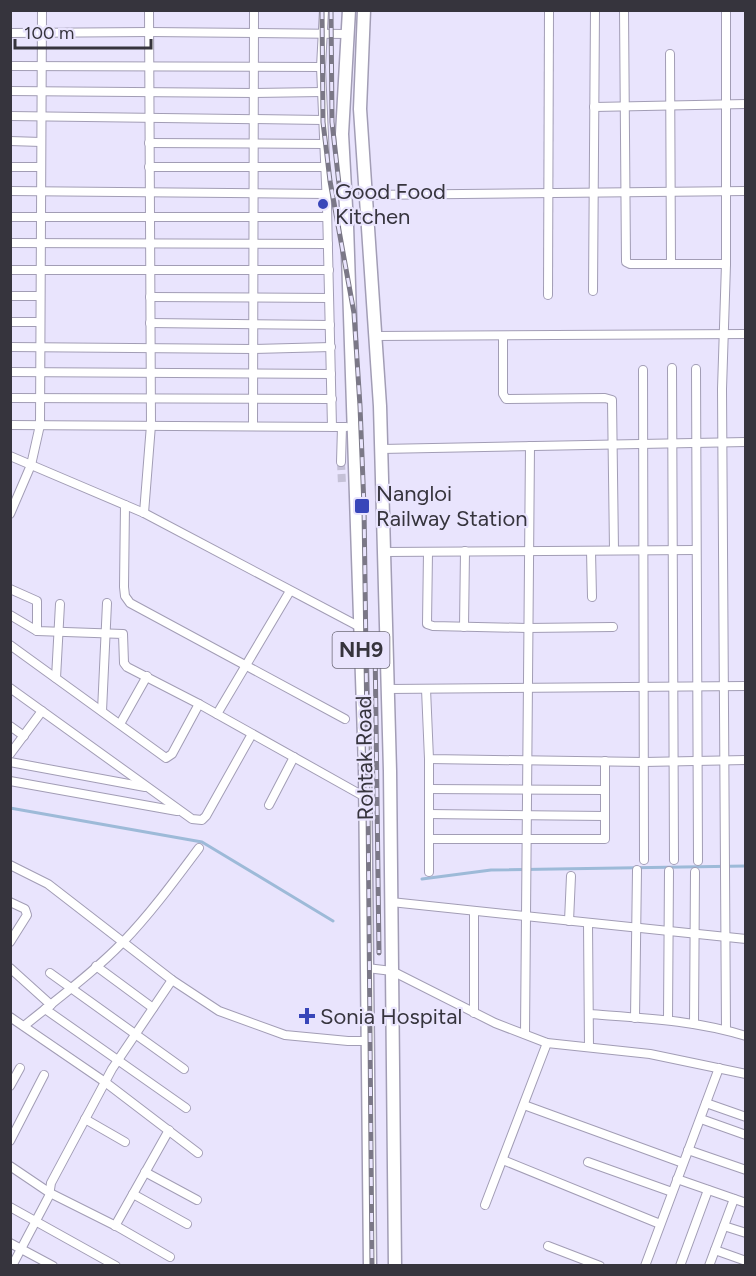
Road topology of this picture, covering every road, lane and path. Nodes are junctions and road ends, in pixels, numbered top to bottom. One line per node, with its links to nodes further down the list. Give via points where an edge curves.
1 (42, 10): 13 (street)
2 (149, 10): 11 (street)
3 (254, 10): 14 (street)
4 (324, 10): 15 (street)
5 (349, 10): 16 (highway, NH9)
6 (364, 10): 59 (highway, Rohtak Road / NH9, via 360,109)
7 (549, 10): 56 (street)
8 (595, 10): 30 (street)
9 (624, 10): 31 (street)
10 (726, 10): 29 (street)
11 (149, 32): 13 (street); 14 (street); 22 (street)
12 (10, 33): 13 (street)
13 (41, 33): 21 (street)
14 (254, 33): 15 (street); 18 (street)
15 (324, 33): 16 (street); 20 (street)
16 (347, 34): 116 (highway, Rohtak Road / NH9, via 342,134)
17 (670, 54): 32 (street)
18 (254, 65): 20 (street); 22 (street); 27 (street)
19 (10, 66): 21 (street)
20 (321, 66): 26 (street)
21 (42, 67): 22 (street); 23 (street)
22 (149, 67): 25 (street)
23 (42, 90): 24 (street); 25 (street); 34 (street)
24 (10, 91)
25 (149, 92): 27 (street); 35 (street)
26 (322, 92): 27 (street); 37 (street)
27 (254, 93): 36 (street)
28 (746, 104): 29 (street)
29 (726, 105): 32 (street); 50 (street)
30 (594, 106): 31 (street); 57 (street)
31 (626, 106): 32 (street); 52 (street)
32 (671, 106): 53 (street)
33 (10, 116): 34 (street)
34 (41, 116): 35 (street); 39 (street)
35 (149, 117): 36 (street); 40 (street)
36 (254, 119): 37 (street); 41 (street)
37 (323, 120): 42 (street)
38 (10, 141): 39 (street)
39 (41, 142): 44 (street)
40 (149, 143): 41 (street); 45 (street)
41 (254, 144): 42 (street); 47 (street)
42 (324, 144): 46 (street)
43 (10, 167): 44 (street)
44 (41, 167): 49 (street)
45 (150, 167): 47 (street); 54 (street)
46 (325, 167): 47 (street); 58 (street)
47 (254, 168): 55 (street)
48 (10, 191): 49 (street)
49 (41, 191): 54 (street); 61 (street)
50 (726, 191): 51 (street); 53 (street); 71 (street)
51 (746, 191)
52 (625, 192): 53 (street); 57 (street); 70 (street, via 626,261)
53 (670, 192): 70 (street)
54 (150, 193): 55 (street); 64 (street)
55 (254, 193): 58 (street); 62 (street)
56 (548, 193): 57 (street); 59 (street); 78 (street)
57 (594, 193): 77 (street)
58 (327, 194): 63 (street)
59 (365, 195): 91 (highway, Rohtak Road / NH9)
60 (10, 217): 61 (street)
61 (41, 217): 64 (street); 66 (street)
62 (254, 217): 63 (street); 64 (street); 68 (street)
63 (327, 217): 69 (street)
64 (150, 218): 67 (street)
65 (10, 243): 66 (street)
66 (40, 243): 67 (street); 72 (street)
67 (150, 244): 68 (street); 73 (street)
68 (254, 244): 69 (street); 75 (street)
69 (328, 244): 76 (street)
70 (671, 264): 71 (street)
71 (726, 264): 89 (street)
72 (40, 269): 73 (street); 74 (street); 80 (street)
73 (150, 269): 75 (street); 81 (street)
74 (10, 270)
75 (254, 270): 76 (street); 82 (street)
76 (329, 270): 83 (street)
77 (593, 291)
78 (548, 295)
79 (10, 296): 80 (street)
80 (40, 296): 85 (street)
81 (150, 297): 82 (street); 86 (street)
82 (254, 298): 83 (street); 87 (street)
83 (329, 298): 88 (street)
84 (10, 321): 85 (street)
85 (40, 322): 95 (street)
86 (150, 323): 87 (street); 96 (street)
87 (254, 323): 88 (street); 97 (street)
88 (330, 325): 94 (street)
89 (725, 333): 90 (street); 92 (street); 118 (street)
90 (746, 334)
91 (375, 336): 92 (street); 124 (highway, Rohtak Road / NH9)
92 (503, 336): 121 (street, via 504,398 609,398 614,405)
93 (10, 347): 95 (street)
94 (330, 347): 97 (street); 105 (street)
95 (40, 348): 96 (street); 102 (street)
96 (150, 348): 97 (street); 103 (street)
97 (253, 349): 104 (street)
98 (672, 368): 120 (street)
99 (696, 369): 117 (street)
100 (643, 370): 122 (street)
101 (10, 372): 102 (street)
102 (40, 372): 103 (street); 108 (street)
103 (151, 373): 104 (street); 107 (street)
104 (253, 374): 105 (street); 109 (street)
105 (331, 374): 110 (street)
106 (10, 398): 108 (street)
107 (151, 398): 108 (street); 109 (street); 111 (street)
108 (40, 399): 113 (street)
109 (253, 399): 110 (street); 114 (street)
110 (332, 399): 115 (street)
111 (151, 424): 113 (street); 114 (street); 130 (street)
112 (10, 425): 113 (street)
113 (40, 425): 127 (street)
114 (253, 426): 115 (street)
115 (332, 427): 116 (street)
116 (348, 427): 126 (street); 146 (highway, Rohtak Road / NH9)
117 (696, 442): 118 (street); 120 (street); 135 (street)
118 (723, 442): 119 (street); 159 (street)
119 (746, 442)
120 (672, 443): 122 (street); 134 (street)
121 (614, 444): 122 (street); 123 (street); 132 (street)
122 (643, 444): 133 (street)
123 (530, 446): 124 (street); 136 (street)
124 (381, 449): 137 (highway, Rohtak Road / NH9)
125 (10, 456): 127 (street)
126 (341, 462)
127 (31, 465): 128 (street); 129 (street)
128 (125, 505): 130 (street); 156 (street, via 125,596 130,603)
129 (11, 511)
130 (144, 513): 141 (street)
131 (591, 550): 132 (street); 136 (street); 142 (street)
132 (614, 550): 133 (street)
133 (643, 550): 134 (street); 161 (street)
134 (673, 550): 135 (street); 162 (street)
135 (696, 550): 163 (street)
136 (528, 551): 139 (street); 149 (street)
137 (384, 552): 138 (street); 153 (highway, Rohtak Road / NH9)
138 (428, 552): 139 (street); 147 (street, via 427,624)
139 (465, 552): 147 (street)
140 (10, 589): 150 (street, via 37,601)
141 (290, 591): 146 (street); 156 (street)
142 (592, 597)
143 (107, 603): 152 (street)
144 (60, 604): 151 (street)
145 (10, 615): 150 (street)
146 (360, 627): 154 (highway, Rohtak Road / NH9)
147 (464, 627): 149 (street)
148 (613, 627): 149 (street)
149 (527, 628): 165 (street)
150 (37, 631): 151 (street)
151 (59, 632): 152 (street); 158 (street)
152 (105, 633): 157 (street, via 123,634 125,665); 170 (street)
153 (387, 643): 154 (highway); 166 (highway, Rohtak Road / NH9)
154 (361, 644): 193 (highway, Rohtak Road / NH9)
155 (10, 645): 158 (street)
156 (246, 666): 171 (street); 172 (street)
157 (147, 676): 168 (street); 173 (street)
158 (56, 678): 170 (street)
159 (723, 686): 160 (street); 163 (street); 182 (street)
160 (746, 686)
161 (644, 687): 162 (street); 165 (street); 187 (street)
162 (673, 687): 163 (street); 185 (street)
163 (697, 687): 181 (street)
164 (10, 688): 169 (street)
165 (527, 688): 167 (street); 180 (street)
166 (388, 689): 167 (street); 212 (highway, Rohtak Road / NH9)
167 (426, 689): 179 (street)
168 (199, 704): 171 (street); 173 (street, via 172,754 166,758)
169 (42, 711): 176 (street); 189 (street)
170 (102, 711): 173 (street)
171 (217, 714): 175 (street)
172 (345, 719)
173 (120, 724)
174 (10, 726): 176 (street)
175 (252, 734): 178 (street); 195 (street, via 207,816 192,819)
176 (24, 736): 177 (street)
177 (10, 754)
178 (294, 757): 193 (street); 194 (street)
179 (429, 759): 180 (street); 190 (street)
180 (526, 760): 184 (street); 191 (street)
181 (698, 760): 182 (street); 185 (street); 204 (street)
182 (724, 760): 183 (street); 220 (street)
183 (746, 760)
184 (605, 761): 187 (street); 192 (street)
185 (674, 761): 187 (street); 203 (street)
186 (10, 762): 189 (street)
187 (644, 762): 202 (street)
188 (10, 781): 195 (street)
189 (149, 788): 195 (street)
190 (429, 789): 191 (street); 196 (street)
191 (526, 790): 192 (street); 197 (street)
192 (605, 790): 198 (street)
193 (365, 797): 226 (highway, Rohtak Road / NH9)
194 (269, 805)
195 (182, 812)
196 (429, 814): 197 (street); 199 (street)
197 (526, 815): 198 (street); 200 (street)
198 (605, 816): 200 (street, via 604,839)
199 (429, 839): 200 (street); 208 (street)
200 (526, 839): 214 (street)
201 (199, 848): 223 (street)
202 (644, 860)
203 (675, 860)
204 (698, 861)
205 (10, 865): 223 (street, via 48,885)
206 (637, 870): 217 (street)
207 (669, 871): 218 (street)
208 (429, 872)
209 (694, 872): 219 (street)
210 (571, 876): 215 (street)
211 (10, 902): 221 (street, via 25,909 27,915)
212 (391, 902): 213 (street); 227 (highway, Rohtak Road / NH9)
213 (474, 911): 214 (street); 233 (street)
214 (526, 917): 215 (street); 242 (street)
215 (569, 921): 216 (street)
216 (588, 923): 217 (street); 234 (street)
217 (636, 928): 218 (street); 236 (street)
218 (667, 931): 219 (street); 237 (street)
219 (694, 934): 220 (street); 238 (street)
220 (726, 937): 222 (street); 240 (street)
221 (11, 939)
222 (746, 939)
223 (123, 942): 224 (street); 229 (street)
224 (96, 966): 230 (street); 232 (street)
225 (10, 968): 231 (street)
226 (367, 968): 227 (street); 244 (highway, Rohtak Road / NH9)
227 (392, 971): 233 (street); 299 (highway, Rohtak Road / NH9)
228 (50, 972): 230 (street)
229 (172, 980): 232 (street); 244 (street, via 219,1011 285,1035)
230 (71, 988): 231 (street); 241 (street)
231 (48, 1007): 239 (street); 247 (street)
232 (153, 1008): 241 (street)
233 (474, 1013): 242 (street)
234 (589, 1014): 236 (street); 246 (street)
235 (10, 1017): 239 (street)
236 (636, 1018): 237 (street)
237 (668, 1020): 238 (street)
238 (694, 1024): 240 (street)
239 (24, 1026): 253 (street)
240 (726, 1030): 243 (street)
241 (136, 1034): 247 (street); 250 (street)
242 (525, 1034): 245 (street)
243 (746, 1036)
244 (368, 1041): 298 (highway, Rohtak Road / NH9)
245 (547, 1042): 246 (street); 256 (street)
246 (589, 1047): 249 (street)
247 (118, 1060): 253 (street); 257 (street)
248 (20, 1068): 254 (street)
249 (719, 1068): 251 (street); 255 (street)
250 (184, 1069)
251 (746, 1074)
252 (44, 1075): 263 (street)
253 (105, 1082): 259 (street); 261 (street)
254 (10, 1086)
255 (706, 1104): 258 (street); 260 (street)
256 (524, 1105): 267 (street); 269 (street)
257 (186, 1108)
258 (746, 1117)
259 (86, 1119): 264 (street); 276 (street, via 51,1183)
260 (701, 1119): 262 (street); 265 (street)
261 (169, 1130): 266 (street); 272 (street)
262 (746, 1135)
263 (10, 1141)
264 (125, 1142)
265 (688, 1150): 269 (street); 271 (street)
266 (198, 1153)
267 (503, 1160): 281 (street); 285 (street)
268 (588, 1162): 275 (street)
269 (683, 1163): 273 (street)
270 (10, 1166): 276 (street)
271 (746, 1170)
272 (145, 1172): 277 (street); 279 (street)
273 (676, 1179): 274 (street); 275 (street)
274 (708, 1190): 278 (street); 302 (street)
275 (672, 1192): 285 (street)
276 (51, 1193): 283 (street); 286 (street)
277 (133, 1194): 284 (street); 286 (street)
278 (734, 1199): 280 (street); 287 (street)
279 (197, 1200)
280 (746, 1203)
281 (485, 1205)
282 (10, 1207): 283 (street)
283 (36, 1222): 291 (street); 297 (street)
284 (187, 1224)
285 (660, 1224): 301 (street)
286 (115, 1226): 293 (street)
287 (724, 1226): 288 (street); 292 (street)
288 (746, 1233)
289 (10, 1243): 291 (street)
290 (548, 1246): 300 (street)
291 (21, 1249): 295 (street); 296 (street)
292 (715, 1250): 294 (street); 303 (street)
293 (170, 1257)
294 (746, 1261)
295 (12, 1266)
296 (53, 1266)
297 (116, 1266)
298 (370, 1266)
299 (395, 1266)
300 (600, 1266)
301 (645, 1266)
302 (680, 1266)
303 (709, 1266)

